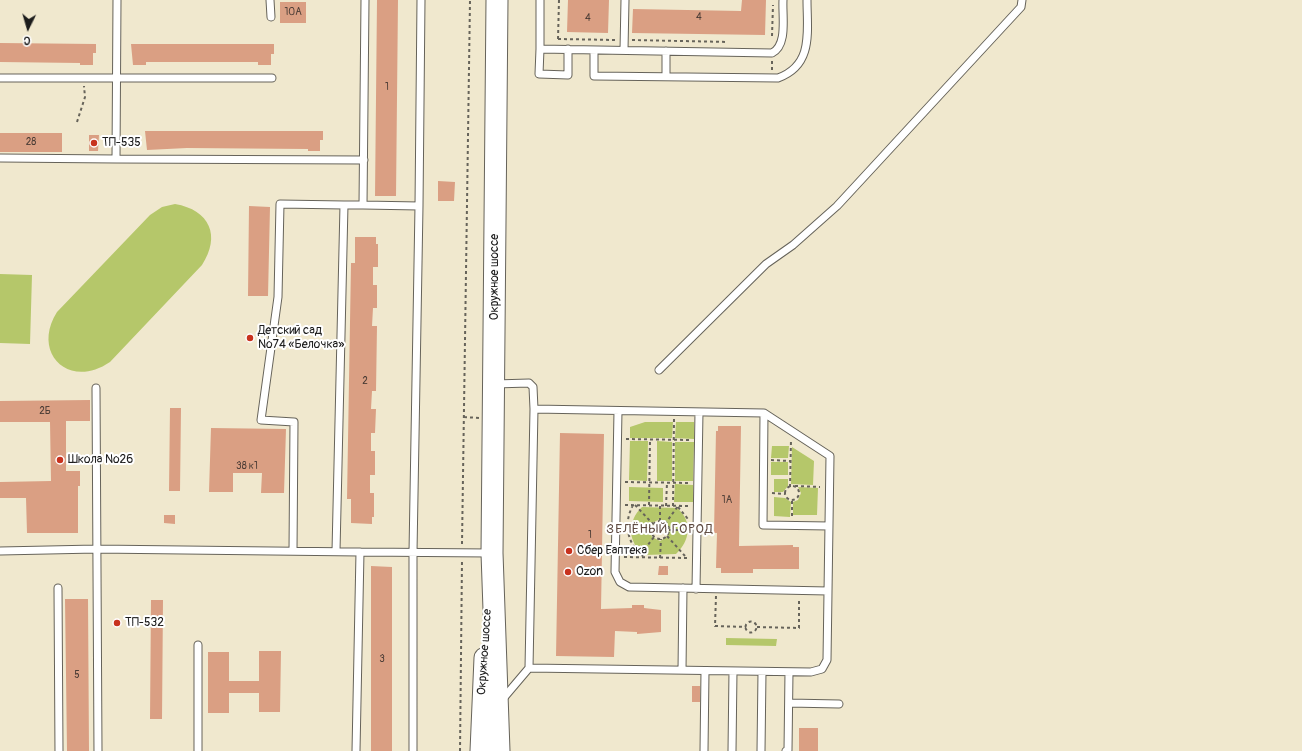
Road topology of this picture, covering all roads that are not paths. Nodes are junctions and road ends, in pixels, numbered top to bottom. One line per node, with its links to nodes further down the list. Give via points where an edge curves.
1 (117, 0): 20 (lane)
2 (270, 0): 11 (lane)
3 (365, 0): 23 (lane)
4 (421, 0): 26 (lane)
5 (497, 0): 28 (main road, Окружное шоссе)
6 (540, 0): 12 (lane)
7 (625, 0): 15 (lane)
8 (783, 0): 16 (lane, via 782,43 772,53)
9 (808, 0): 19 (lane, via 806,50 800,63 784,76 772,79)
10 (1022, 0): 27 (lane, via 1021,7 837,206 792,246 766,264)
11 (271, 17)
12 (540, 49): 13 (lane); 13 (lane, via 539,74 568,75)
13 (568, 49): 14 (lane)
14 (594, 50): 15 (lane); 19 (lane, via 594,76)
15 (624, 50): 16 (lane)
16 (666, 51): 19 (lane)
17 (0, 78): 20 (lane)
18 (272, 78): 20 (lane)
19 (666, 78)
20 (117, 79): 22 (lane)
21 (0, 158): 22 (lane)
22 (116, 159): 23 (lane)
23 (364, 160): 25 (lane)
24 (344, 205): 25 (lane); 37 (lane, via 280,204 278,297 261,420 294,422); 38 (lane)
25 (363, 205): 26 (lane)
26 (419, 206): 40 (lane)
27 (659, 370)
28 (494, 384): 30 (lane, via 528,383 533,387); 41 (main road, Окружное шоссе)
29 (96, 388): 35 (lane)
30 (534, 409): 31 (lane); 47 (lane)
31 (618, 411): 32 (lane); 43 (lane, via 616,576 629,587)
32 (699, 412): 33 (lane); 44 (lane)
33 (764, 413): 34 (lane, via 830,456); 34 (lane, via 763,525)
34 (829, 526): 45 (lane)
35 (96, 549): 36 (lane); 37 (lane); 57 (lane)
36 (0, 551)
37 (293, 551): 38 (lane)
38 (336, 551): 39 (lane)
39 (360, 552): 40 (lane); 59 (lane)
40 (413, 552): 41 (lane); 60 (lane)
41 (492, 553): 55 (main road, Окружное шоссе); 61 (main road, Окружное шоссе)
42 (58, 588): 56 (lane)
43 (683, 588): 44 (lane); 48 (lane)
44 (696, 589): 45 (lane)
45 (828, 591): 52 (lane, via 827,660 822,669)
46 (198, 645): 58 (lane)
47 (529, 668): 48 (lane); 55 (lane)
48 (682, 670): 49 (lane)
49 (705, 671): 50 (lane); 63 (lane)
50 (733, 671): 51 (lane); 64 (lane)
51 (762, 672): 52 (lane); 65 (lane)
52 (789, 672): 53 (lane)
53 (789, 703): 54 (lane); 66 (lane)
54 (839, 704)
55 (498, 705): 62 (main road, Окружное шоссе)
56 (59, 751)
57 (98, 751)
58 (198, 751)
59 (356, 751)
60 (413, 751)
61 (481, 751)
62 (499, 751)
63 (704, 751)
64 (732, 751)
65 (761, 751)
66 (786, 751)

